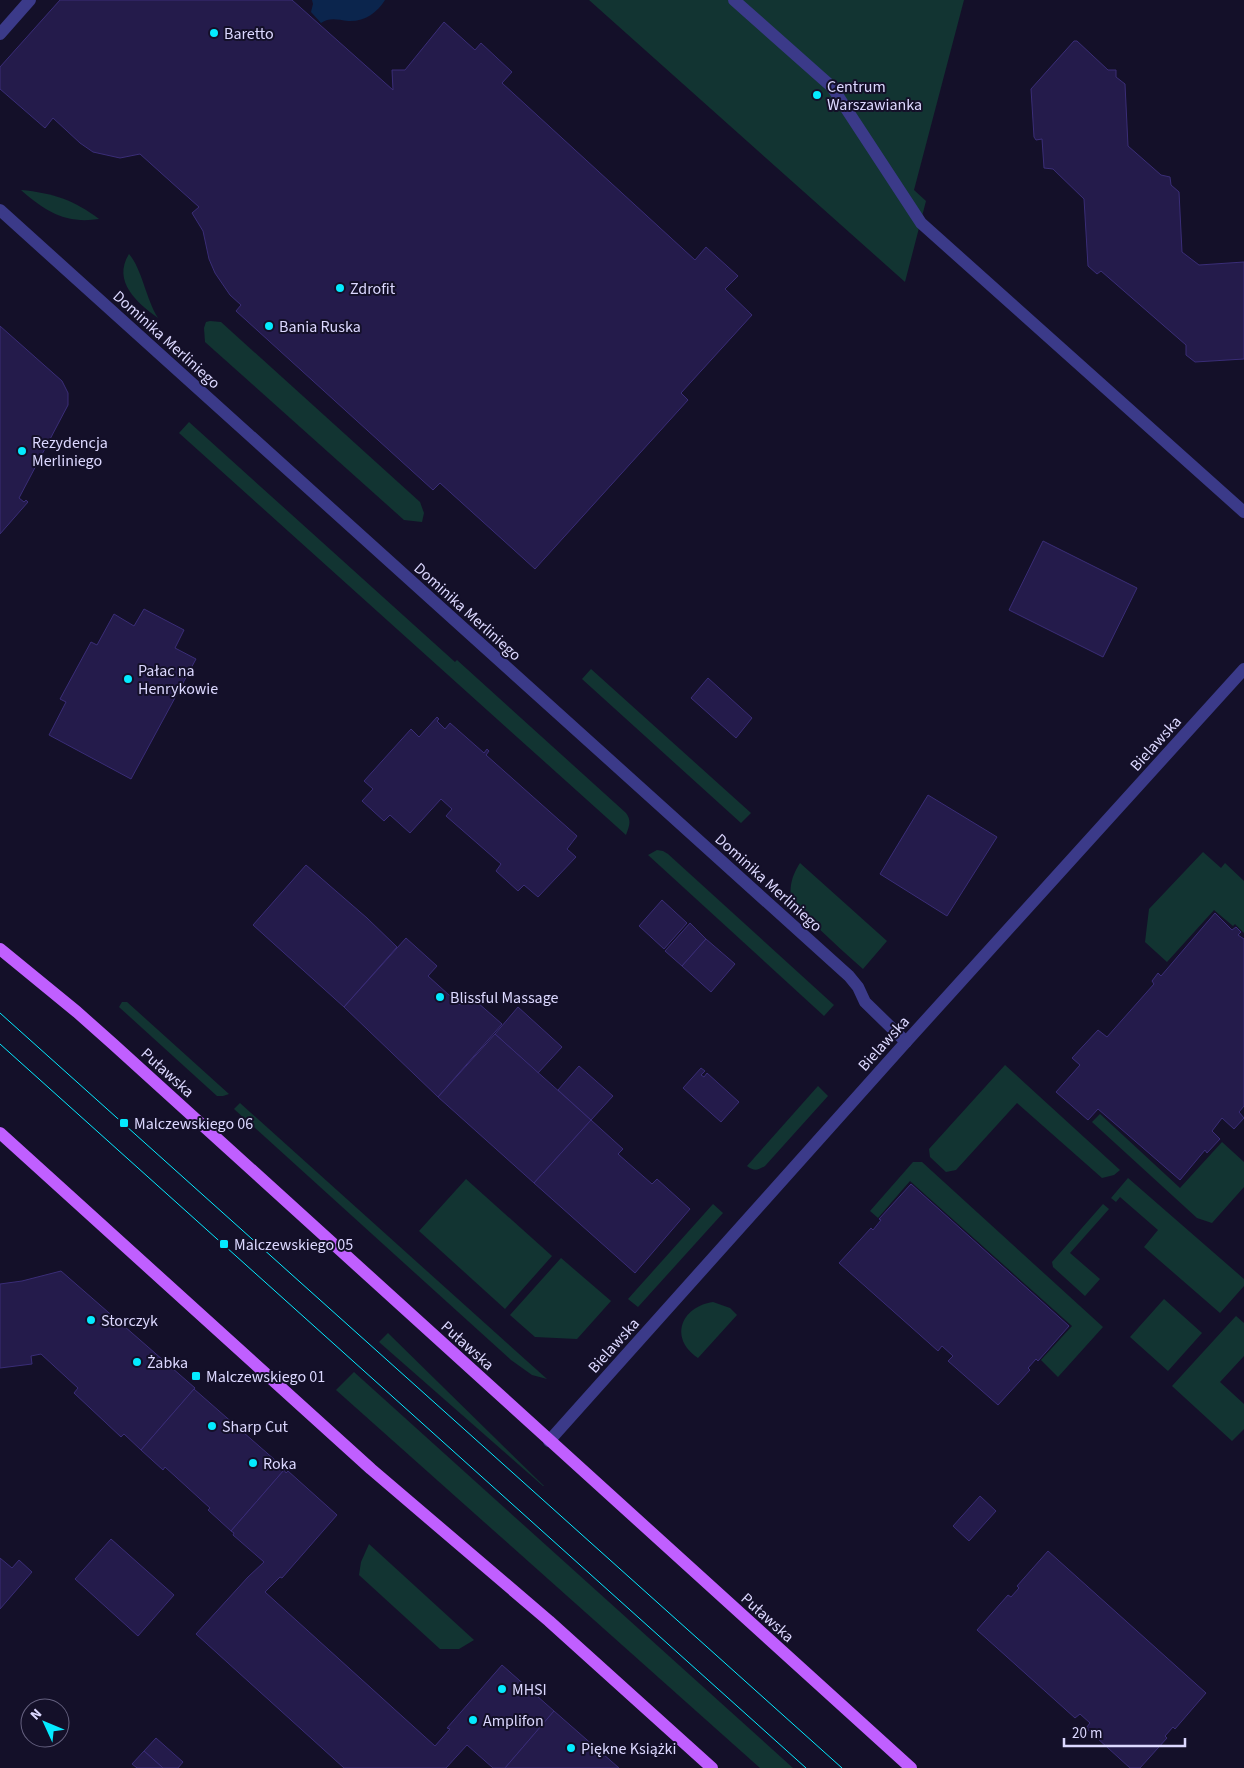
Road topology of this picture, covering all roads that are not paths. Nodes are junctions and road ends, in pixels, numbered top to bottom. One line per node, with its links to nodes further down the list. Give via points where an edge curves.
1 (30, 0): 3 (street)
2 (734, 0): 5 (street, via 832,87 921,223)
3 (0, 34)
4 (0, 210): 8 (street, Dominika Merliniego, via 849,976 865,1002)
5 (1244, 512)
6 (1244, 670): 8 (street, Bielawska)
7 (0, 949): 10 (main road, Puławska, via 113,1044)
8 (906, 1042): 10 (street, Bielawska)
9 (0, 1133): 11 (main road, via 371,1469 549,1621)
10 (549, 1441): 12 (main road, Puławska)
11 (712, 1768)
12 (911, 1768)

